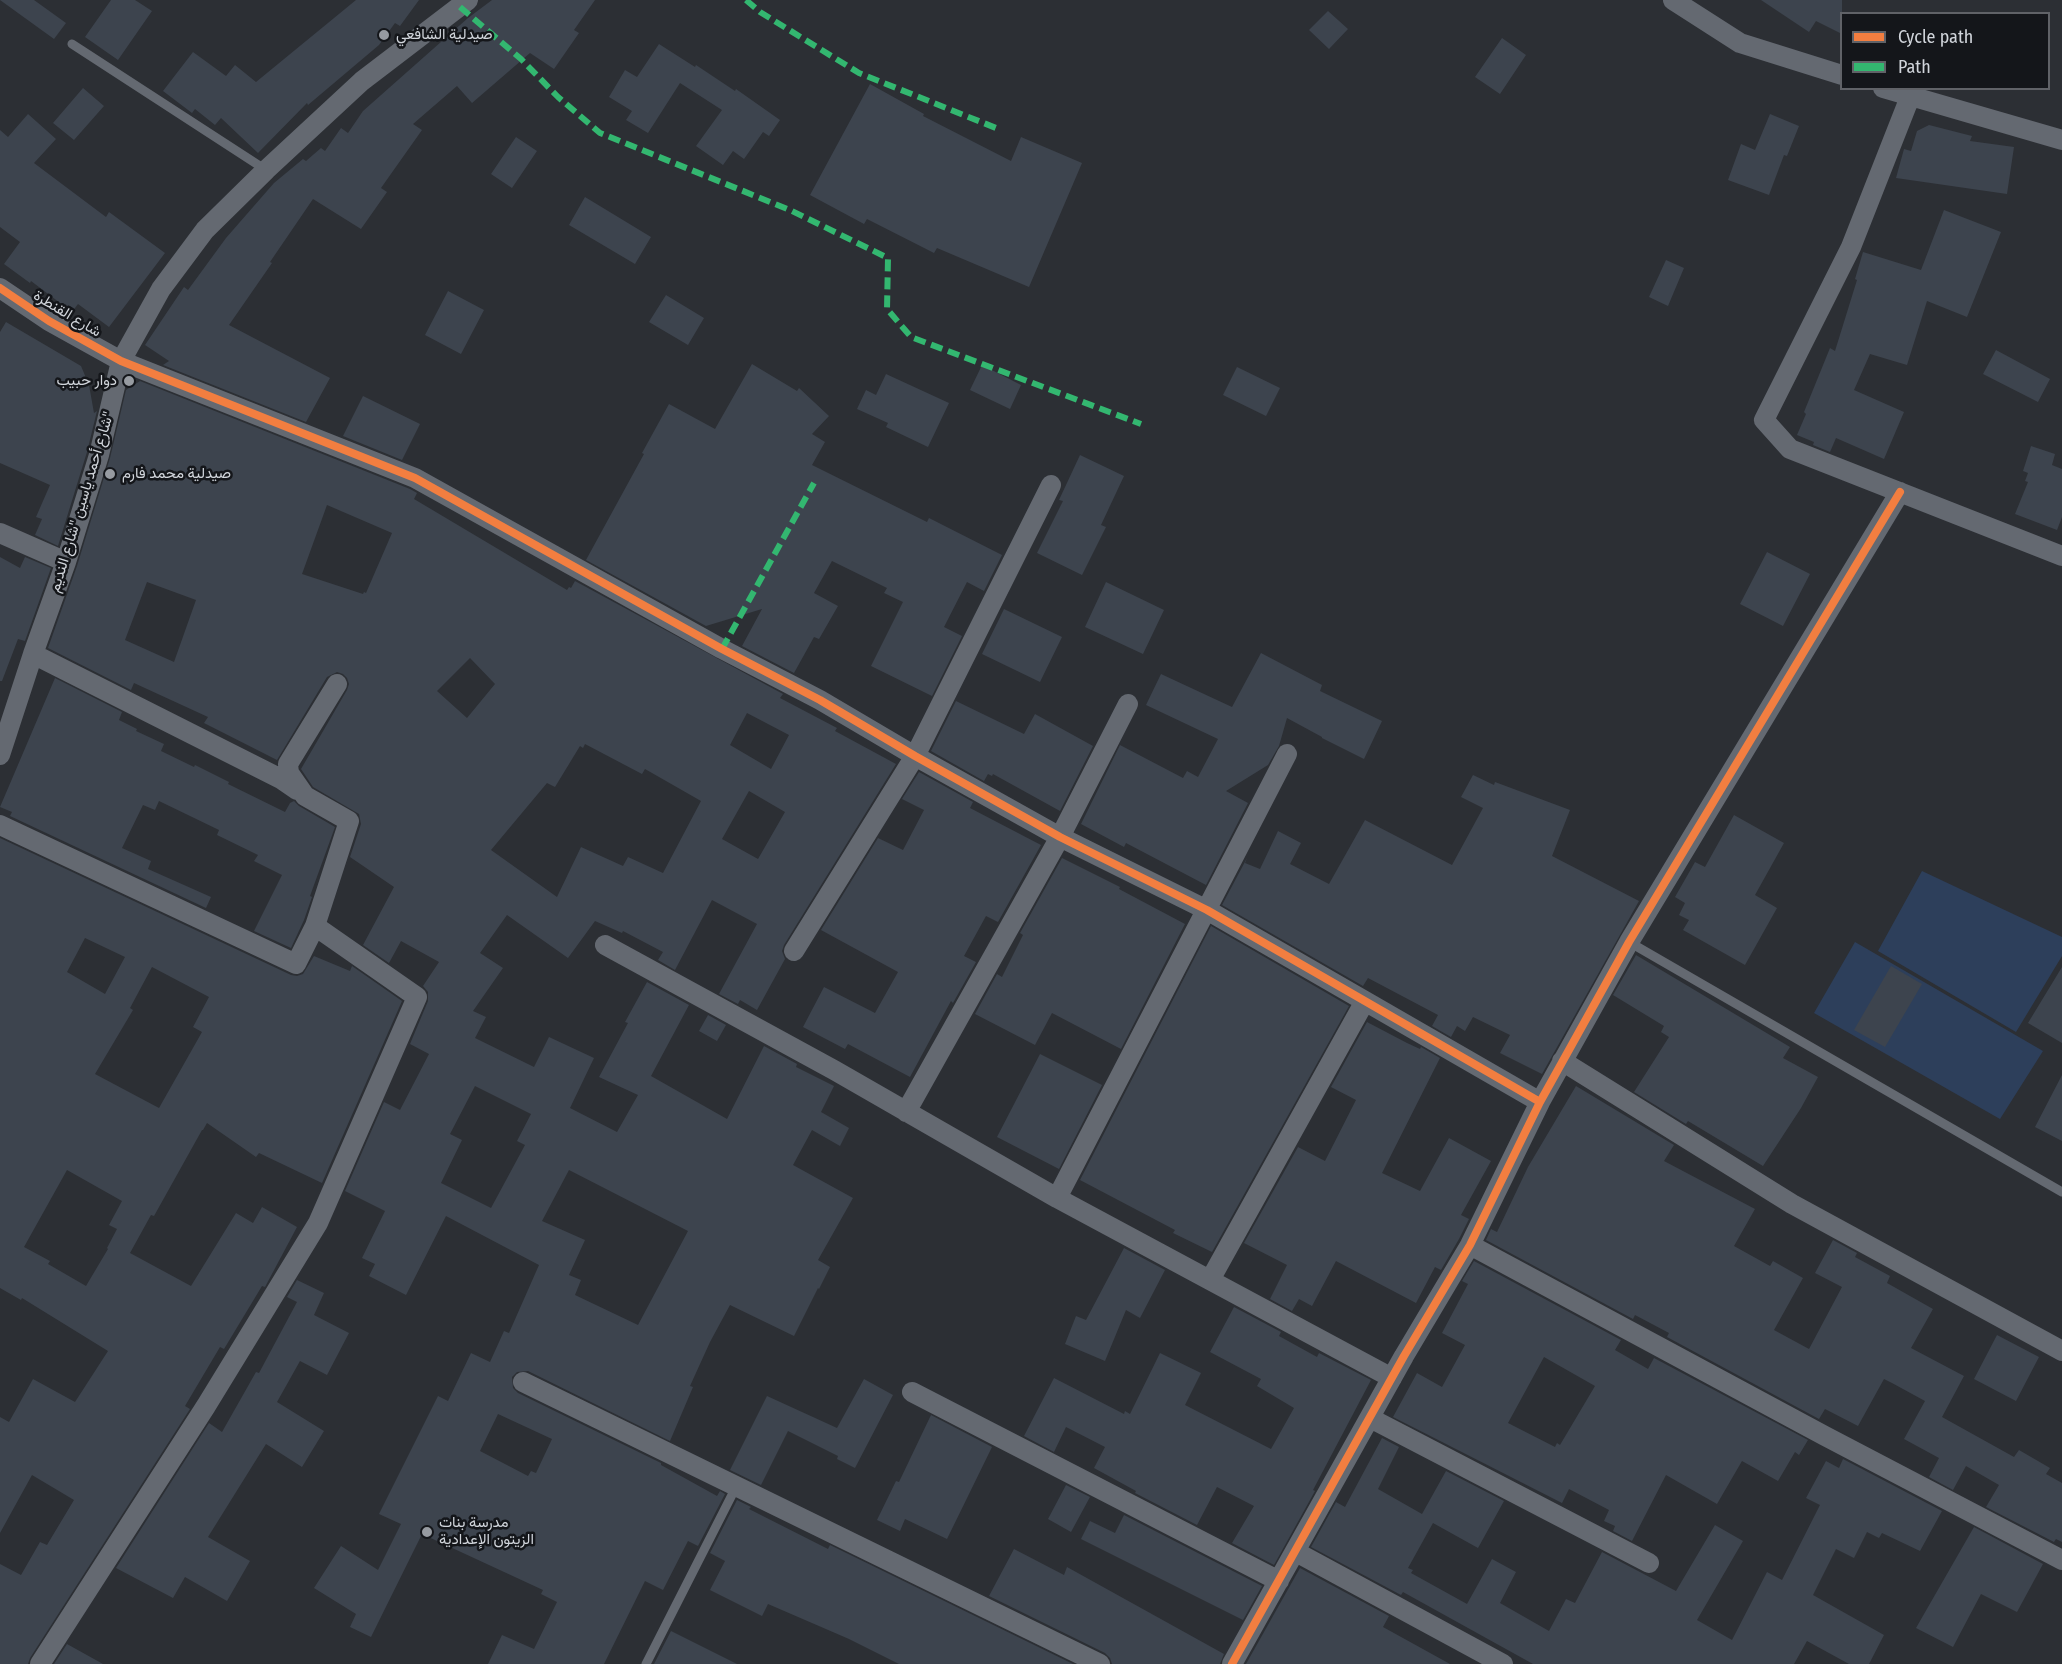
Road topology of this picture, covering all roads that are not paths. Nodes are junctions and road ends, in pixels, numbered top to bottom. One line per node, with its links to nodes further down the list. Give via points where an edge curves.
1 (468, 0): 8 (street, شارع أحمد ياسين "شارع النديم", via 362,81)
2 (1673, 0): 4 (street, via 1740,43)
3 (72, 44): 8 (lane)
4 (1840, 74)
5 (1889, 90): 6 (street)
6 (1910, 97): 7 (street); 12 (street, via 1851,247 1764,420 1790,449)
7 (2062, 140)
8 (266, 171): 10 (street, شارع أحمد ياسين "شارع النديم", via 205,230 161,289)
9 (0, 288): 10 (street, شارع القنطرة, via 49,321)
10 (122, 361): 15 (street, شارع أحمد ياسين "شارع النديم", via 99,455); 22 (street, شارع القنطرة, via 415,478)
11 (1051, 485): 22 (street)
12 (1900, 492): 14 (street); 28 (street)
13 (0, 533): 15 (street)
14 (2062, 556)
15 (66, 562): 16 (street, شارع أحمد ياسين "شارع النديم")
16 (33, 654): 19 (street, شارع أحمد ياسين "شارع النديم"); 23 (street, via 280,779)
17 (337, 684): 23 (street, via 288,764 289,773)
18 (1128, 704): 25 (street)
19 (5, 724): 21 (street, شارع أحمد ياسين "شارع النديم")
20 (1287, 754): 26 (street)
21 (0, 755)
22 (915, 756): 25 (street, شارع القنطرة); 30 (street)
23 (305, 796): 27 (street, via 349,822)
24 (0, 825): 27 (street, via 296,964)
25 (1060, 837): 26 (street, شارع القنطرة); 34 (street)
26 (1207, 910): 31 (street, شارع القنطرة); 36 (street)
27 (315, 926): 49 (street, via 417,997 318,1223)
28 (1629, 942): 32 (street); 35 (lane)
29 (604, 945): 34 (street)
30 (794, 951)
31 (1365, 1001): 33 (street, شارع القنطرة); 38 (street)
32 (1562, 1061): 33 (street); 39 (street, via 1792,1204)
33 (1539, 1102): 37 (street)
34 (906, 1112): 36 (street)
35 (2062, 1192)
36 (1057, 1198): 38 (street)
37 (1470, 1245): 40 (street); 46 (street)
38 (1210, 1280): 40 (street)
39 (2062, 1351)
40 (1392, 1378): 43 (street)
41 (523, 1382): 44 (street)
42 (912, 1392): 48 (street)
43 (1370, 1418): 45 (street); 47 (street)
44 (736, 1487): 50 (lane); 51 (street)
45 (1296, 1552): 48 (street); 53 (street)
46 (2062, 1560)
47 (1649, 1563)
48 (1279, 1581): 52 (street)
49 (40, 1664)
50 (646, 1664)
51 (1100, 1664)
52 (1232, 1664)
53 (1503, 1664)

